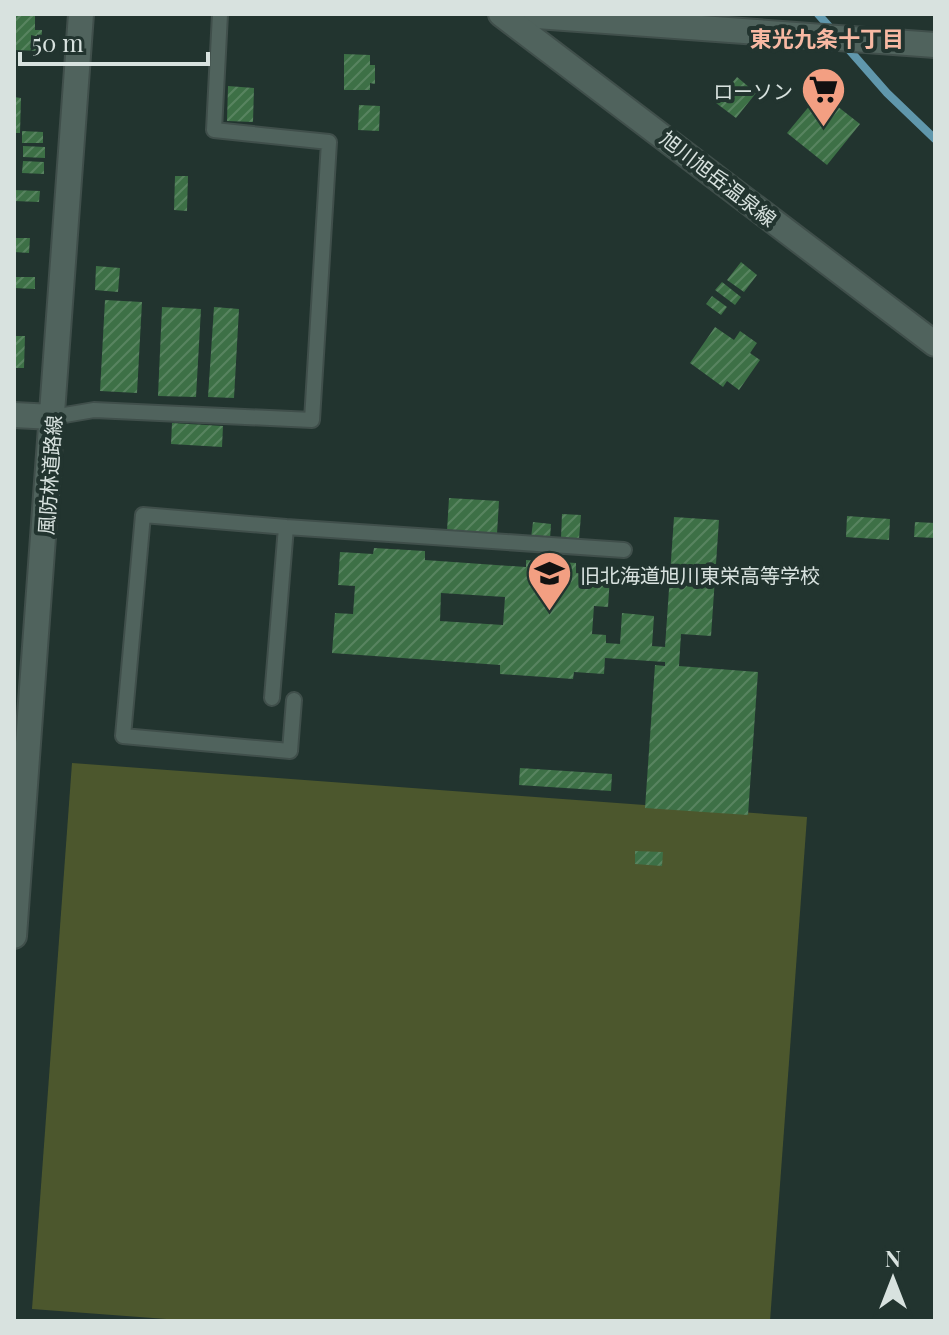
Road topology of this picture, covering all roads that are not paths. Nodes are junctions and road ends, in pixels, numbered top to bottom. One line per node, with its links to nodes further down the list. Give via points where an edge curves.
1 (81, 14): 8 (street, 風防林道路線)
2 (220, 14): 8 (lane, via 214,130 329,142 312,420 94,410)
3 (501, 14): 6 (street, 旭川旭岳温泉線)
4 (508, 14): 5 (street)
5 (935, 45)
6 (935, 344)
7 (14, 415): 8 (street)
8 (53, 417): 11 (street, 風防林道路線)
9 (286, 527): 10 (lane); 12 (lane); 13 (lane, via 143,515 123,736 290,751)
10 (624, 550)
11 (26, 621): 14 (street, 風防林道路線)
12 (272, 698)
13 (294, 700)
14 (19, 827): 15 (street, 風防林道路線)
15 (14, 936)

